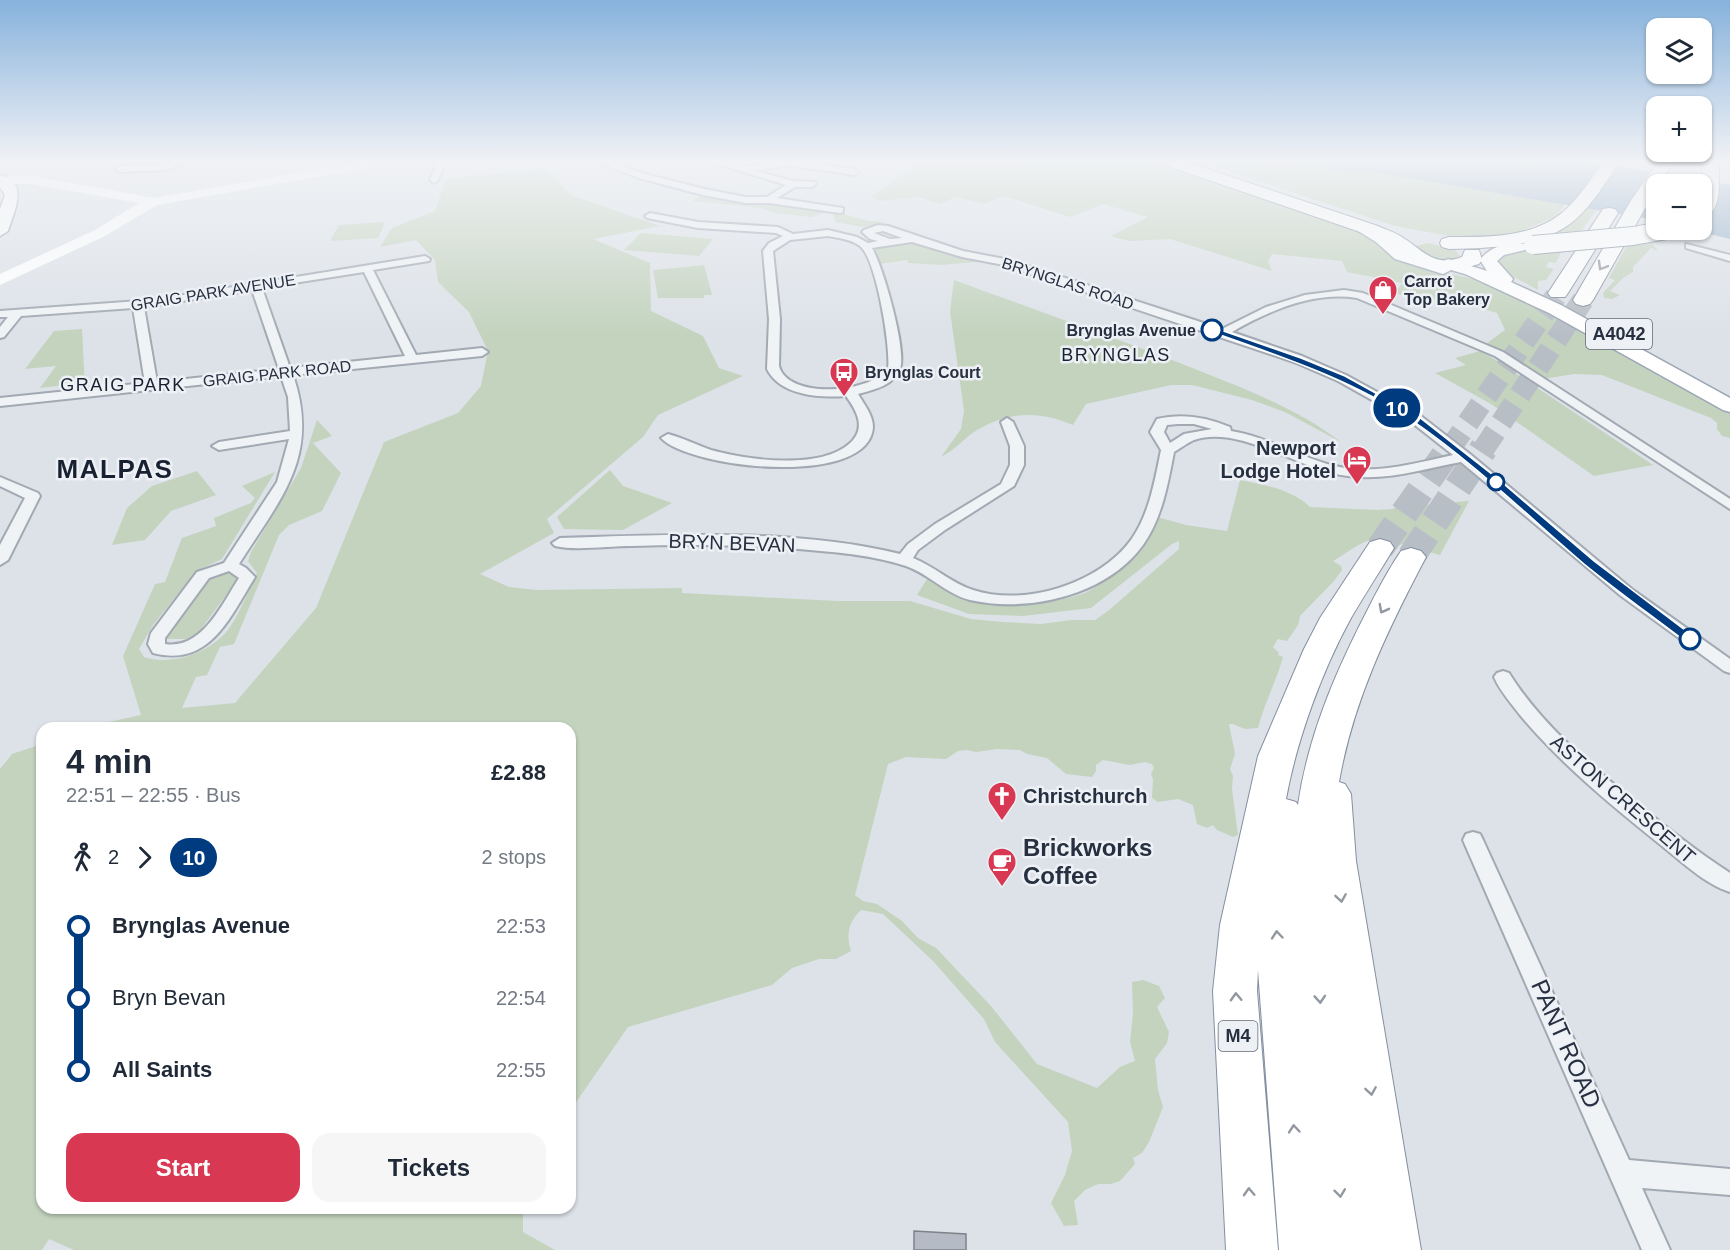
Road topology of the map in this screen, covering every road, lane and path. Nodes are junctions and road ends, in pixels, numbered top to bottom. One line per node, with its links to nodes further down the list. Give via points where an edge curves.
1 (125, 218): 22 (street)
2 (662, 218): 10 (street, via 698,225 778,230)
3 (1347, 218): 8 (highway, A4042)
4 (1349, 218): 8 (highway, A4042)
5 (1565, 218): 14 (highway)
6 (1606, 218): 25 (highway)
7 (1630, 218): 27 (highway, one-way to 27)
8 (1362, 223): 13 (highway, A4042, via 1385,235); 26 (main road, A4042, via 1411,261)
9 (1646, 234): 14 (highway, bridge)
10 (792, 237): 15 (street, via 828,233); 37 (street, via 775,243 768,251 775,327 774,369 782,380 800,389)
11 (912, 239): 12 (street, BRYNGLAS ROAD); 12 (street, BRYNGLAS ROAD, via 885,228 867,232); 31 (street, BRYNGLAS ROAD, via 1006,262)
12 (890, 240): 15 (street, BRYNGLAS ROAD)
13 (1425, 240): 14 (highway); 17 (highway, via 1463,248); 20 (highway, via 1410,254)
14 (1515, 243): 17 (highway, via 1486,249); 23 (main road, via 1488,260)
15 (865, 246): 37 (street, via 884,297 895,369 874,386)
16 (1689, 246): 18 (street)
17 (1472, 257): 20 (highway, via 1463,264); 23 (main road, A4042)
18 (1730, 258)
19 (425, 259): 21 (street, GRAIG PARK AVENUE)
20 (1448, 264): 26 (main road, A4042)
21 (367, 268): 24 (street, GRAIG PARK AVENUE); 34 (street)
22 (4, 277)
23 (1505, 279): 38 (main road, A4042, via 1609,328)
24 (256, 286): 28 (street, GRAIG PARK AVENUE); 35 (street)
25 (1558, 293)
26 (1527, 295): 40 (main road, A4042)
27 (1583, 300)
28 (138, 305): 29 (street, GRAIG PARK AVENUE); 36 (street)
29 (17, 313): 30 (street, GRAIG PARK AVENUE); 32 (street)
30 (0, 314)
31 (1223, 333): 47 (street, BRYNGLAS ROAD, via 1342,378 1416,419); 49 (street, via 1254,316 1321,294 1340,291 1359,295 1498,354)
32 (0, 335)
33 (482, 352): 34 (street, GRAIG PARK ROAD)
34 (412, 359): 35 (street, GRAIG PARK ROAD)
35 (287, 372): 36 (street, GRAIG PARK ROAD); 43 (street)
36 (152, 386): 39 (street, GRAIG PARK ROAD)
37 (850, 392): 44 (street, via 868,421 868,431 848,451 828,458 779,464 748,461 702,451)
38 (1730, 396)
39 (0, 402)
40 (1730, 406)
41 (1007, 422): 54 (street, via 1017,446 1017,465 1007,486 940,527)
42 (1233, 434): 46 (street, BRYN BEVAN, via 1196,437); 46 (street, BRYN BEVAN, via 1177,418 1162,422 1157,432); 47 (street, BRYN BEVAN, via 1343,471 1393,473)
43 (297, 435): 45 (street); 55 (street, via 284,482)
44 (668, 438)
45 (219, 446)
46 (1168, 450): 54 (street, BRYN BEVAN, via 1151,517 1135,545 1117,563 1076,588 1021,600 973,596)
47 (1465, 457): 56 (street, BRYNGLAS ROAD, via 1627,593)
48 (0, 481): 53 (street, via 33,496)
49 (1730, 505)
50 (560, 543): 54 (street, BRYN BEVAN, via 750,542 822,547)
51 (1380, 548): 58 (highway, M4, via 1336,618 1307,680)
52 (1411, 557): 58 (highway, M4, one-way to 58, via 1371,631 1345,695 1342,742 1332,796)
53 (0, 561)
54 (903, 561)
55 (230, 566): 55 (street, via 202,575 157,638 159,649 179,652 207,638 247,577)
56 (1730, 667)
57 (1503, 676): 60 (street, ASTON CRESCENT, via 1530,715 1583,770 1688,856)
58 (1297, 832): 63 (highway, M4, one-way to 58, via 1235,991 1241,925); 64 (highway, M4, one-way to 58, via 1276,925 1277,843); 65 (highway, M4, one-way to 65, via 1312,893 1321,1022); 66 (highway, M4, one-way to 66)
59 (1473, 840): 61 (street, PANT ROAD)
60 (1730, 884)
61 (1624, 1173): 62 (street); 67 (street, PANT ROAD)
62 (1730, 1182)
63 (1252, 1250)
64 (1305, 1250)
65 (1347, 1250)
66 (1395, 1250)
67 (1656, 1250)

